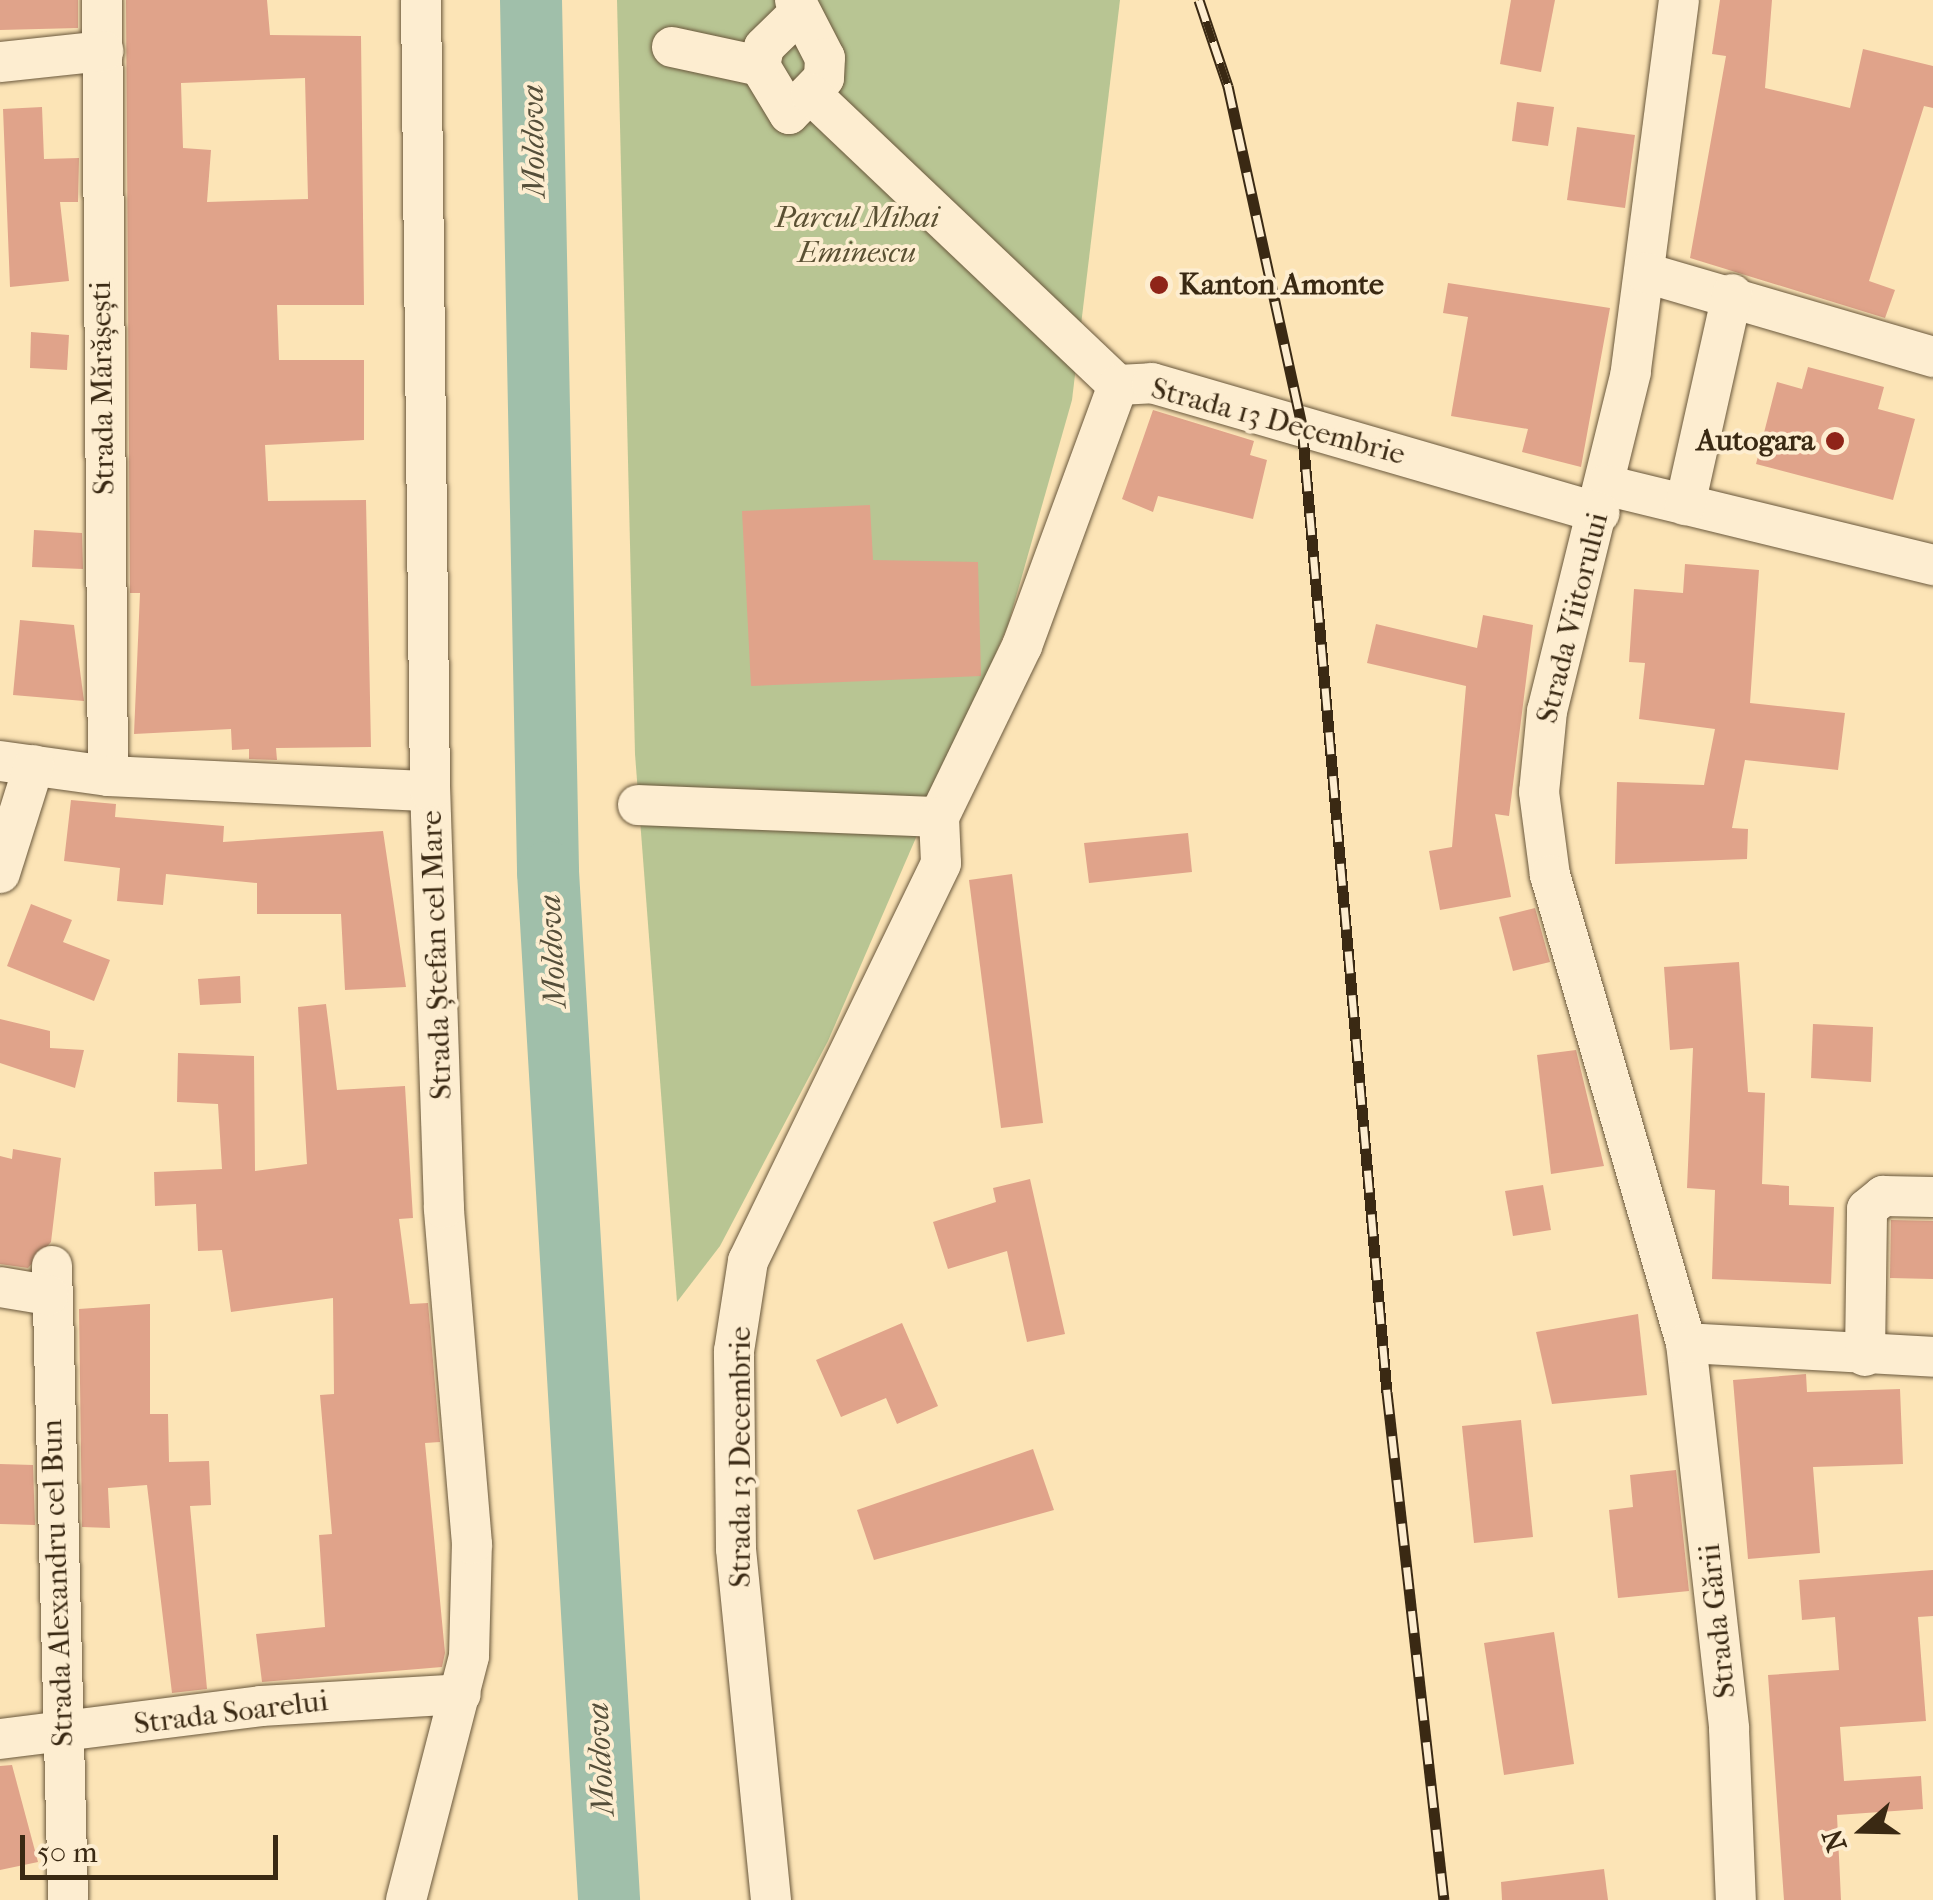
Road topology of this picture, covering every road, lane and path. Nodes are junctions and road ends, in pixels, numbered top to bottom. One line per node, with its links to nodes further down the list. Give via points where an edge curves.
1 (102, 0): 6 (street, Strada Mărășești)
2 (420, 0): 19 (street, Strada Ștefan cel Mare)
3 (1679, 0): 10 (street, Strada Viitorului)
4 (796, 8): 8 (street, via 764,47); 9 (street, via 826,58)
5 (672, 47): 8 (street)
6 (103, 51): 7 (street); 18 (street, Strada Mărășești)
7 (0, 62)
8 (760, 66): 9 (street, via 788,114)
9 (811, 94): 13 (street)
10 (1646, 273): 11 (street); 14 (street, Strada Viitorului)
11 (1732, 294): 12 (street); 15 (street)
12 (1933, 357)
13 (1118, 385): 14 (street, Strada 13 Decembrie, via 1152,382); 21 (street, Strada 13 Decembrie, via 1022,646)
14 (1602, 499): 15 (street, Strada 13 Decembrie); 25 (street, Strada Viitorului, via 1546,710 1539,792 1550,875)
15 (1685, 505): 16 (street, Strada 13 Decembrie)
16 (1933, 565)
17 (17, 763): 18 (street); 22 (street)
18 (108, 776): 19 (street)
19 (430, 792): 28 (street, Strada Ștefan cel Mare, via 440,892 444,1208 472,1544)
20 (638, 804): 21 (street)
21 (939, 817): 33 (street, Strada 13 Decembrie, via 941,863 748,1260 734,1352 736,1550)
22 (0, 873)
23 (1933, 1198): 26 (street, via 1883,1196 1867,1209)
24 (0, 1287): 29 (street, Strada Alexandru cel Bun, via 50,1280)
25 (1686, 1342): 26 (street); 34 (street, Strada Gării, via 1729,1729)
26 (1865, 1356): 27 (street)
27 (1933, 1357)
28 (462, 1694): 29 (street, Strada Soarelui, via 261,1706); 32 (street, Strada Ștefan cel Mare)
29 (63, 1735): 30 (street, Strada Soarelui); 31 (street, Strada Alexandru cel Bun)
30 (0, 1739)
31 (68, 1900)
32 (406, 1900)
33 (771, 1900)
34 (1736, 1900)

